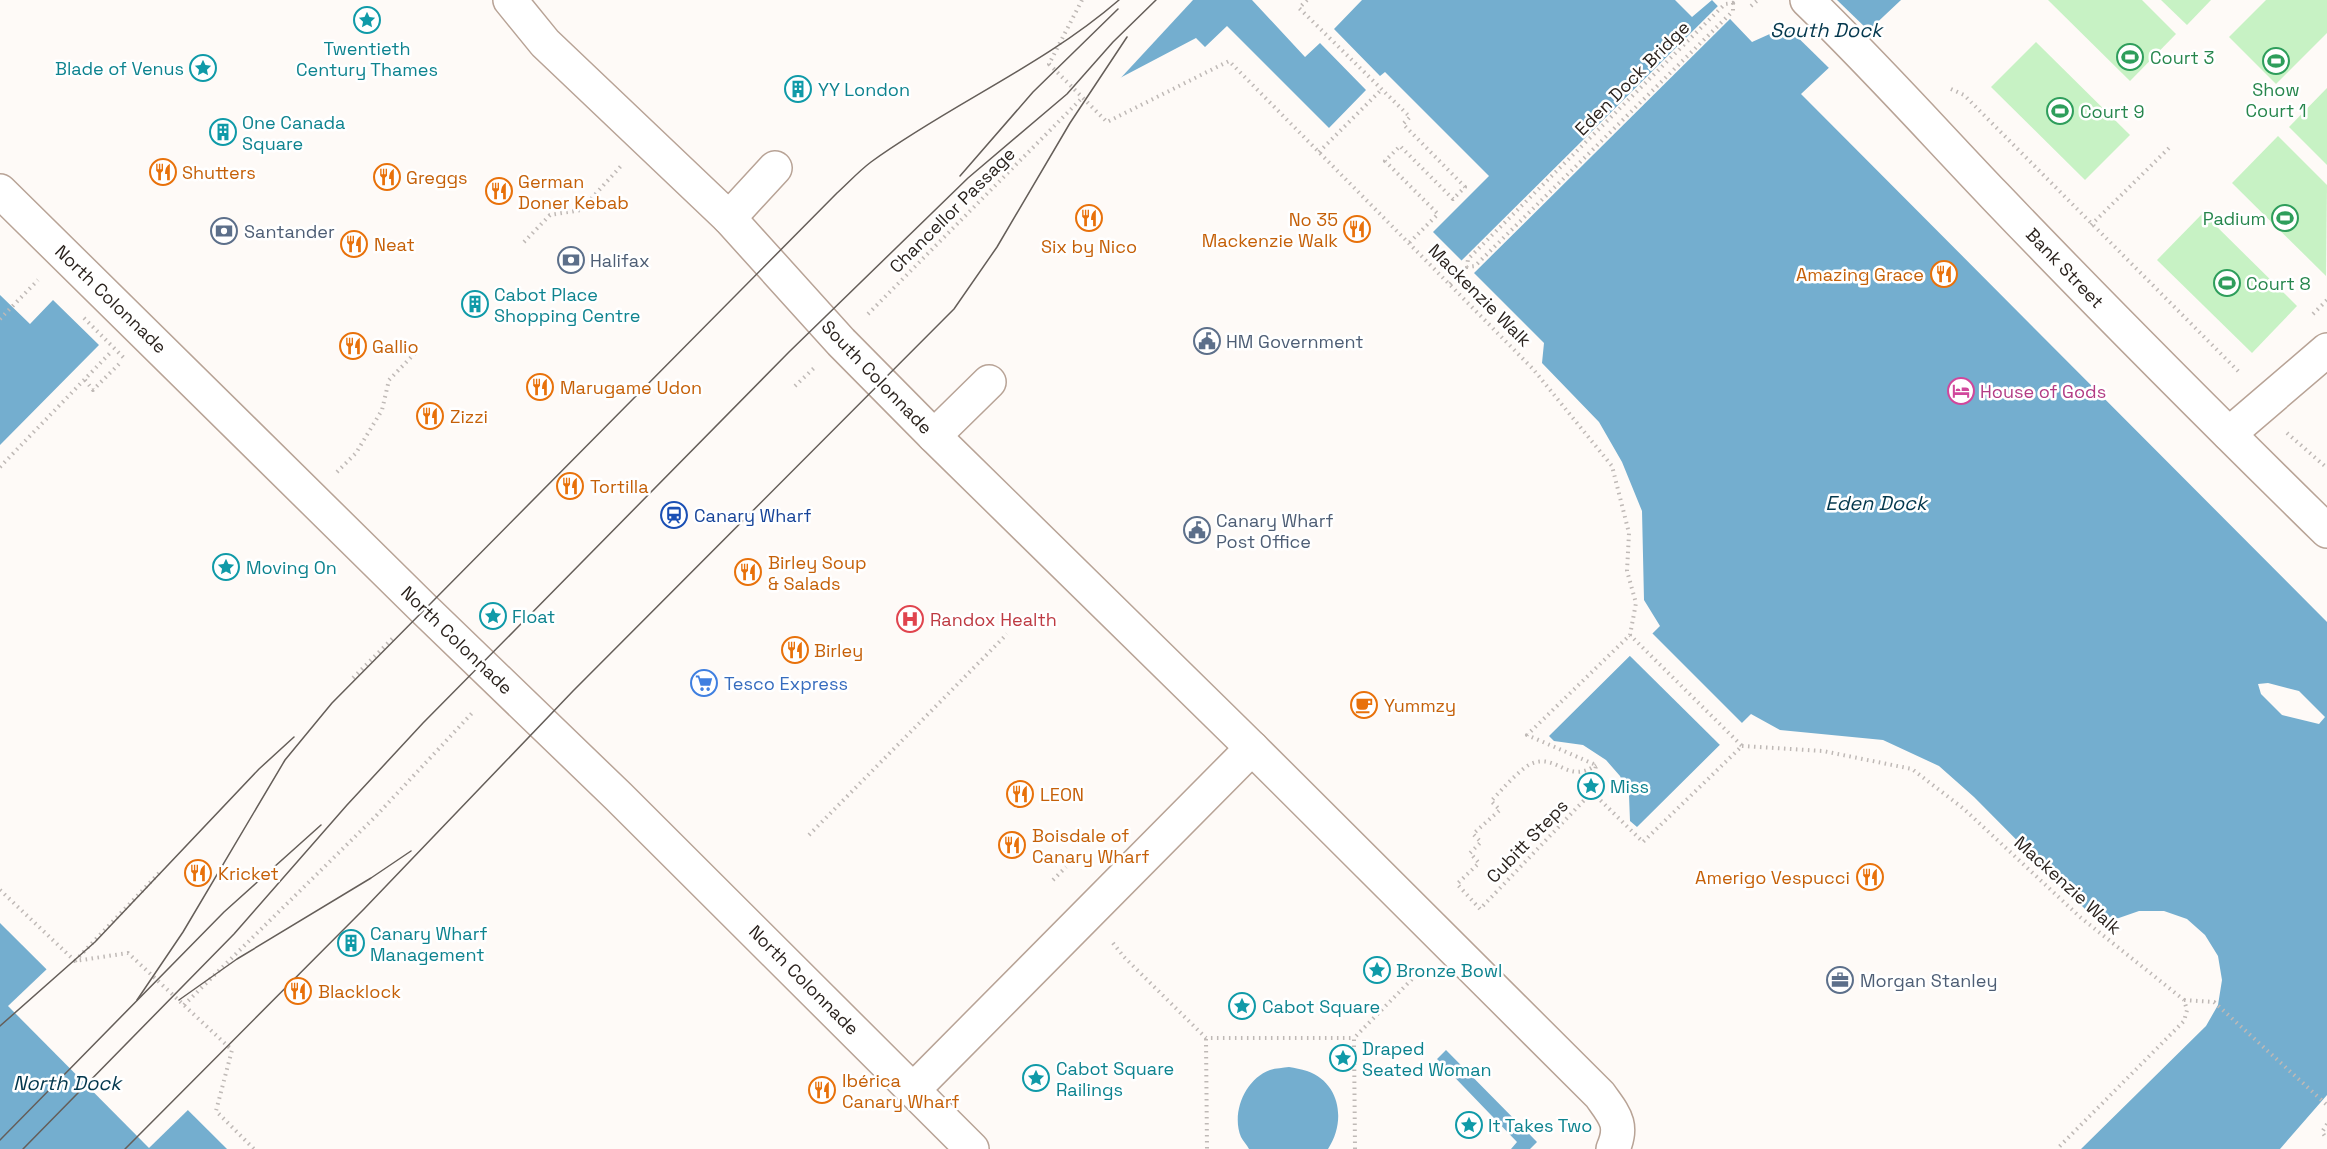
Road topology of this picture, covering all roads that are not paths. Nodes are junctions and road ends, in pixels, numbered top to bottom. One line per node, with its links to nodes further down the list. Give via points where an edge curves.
1 (510, 0): 5 (street, South Colonnade, via 546,43)
2 (1808, 0): 8 (street, Bank Street)
3 (775, 168): 5 (street)
4 (0, 191): 12 (street, North Colonnade, via 314,498 362,562 423,608 500,682 610,806)
5 (729, 218): 9 (street, South Colonnade, via 841,342)
6 (2327, 350): 8 (street)
7 (989, 382): 9 (street)
8 (2229, 434): 10 (street, Bank Street)
9 (934, 436): 11 (street, South Colonnade)
10 (2327, 531)
11 (1252, 748): 12 (street); 14 (street, via 1600,1095 1619,1129)
12 (913, 1090): 13 (street)
13 (972, 1149)
14 (1612, 1149)

